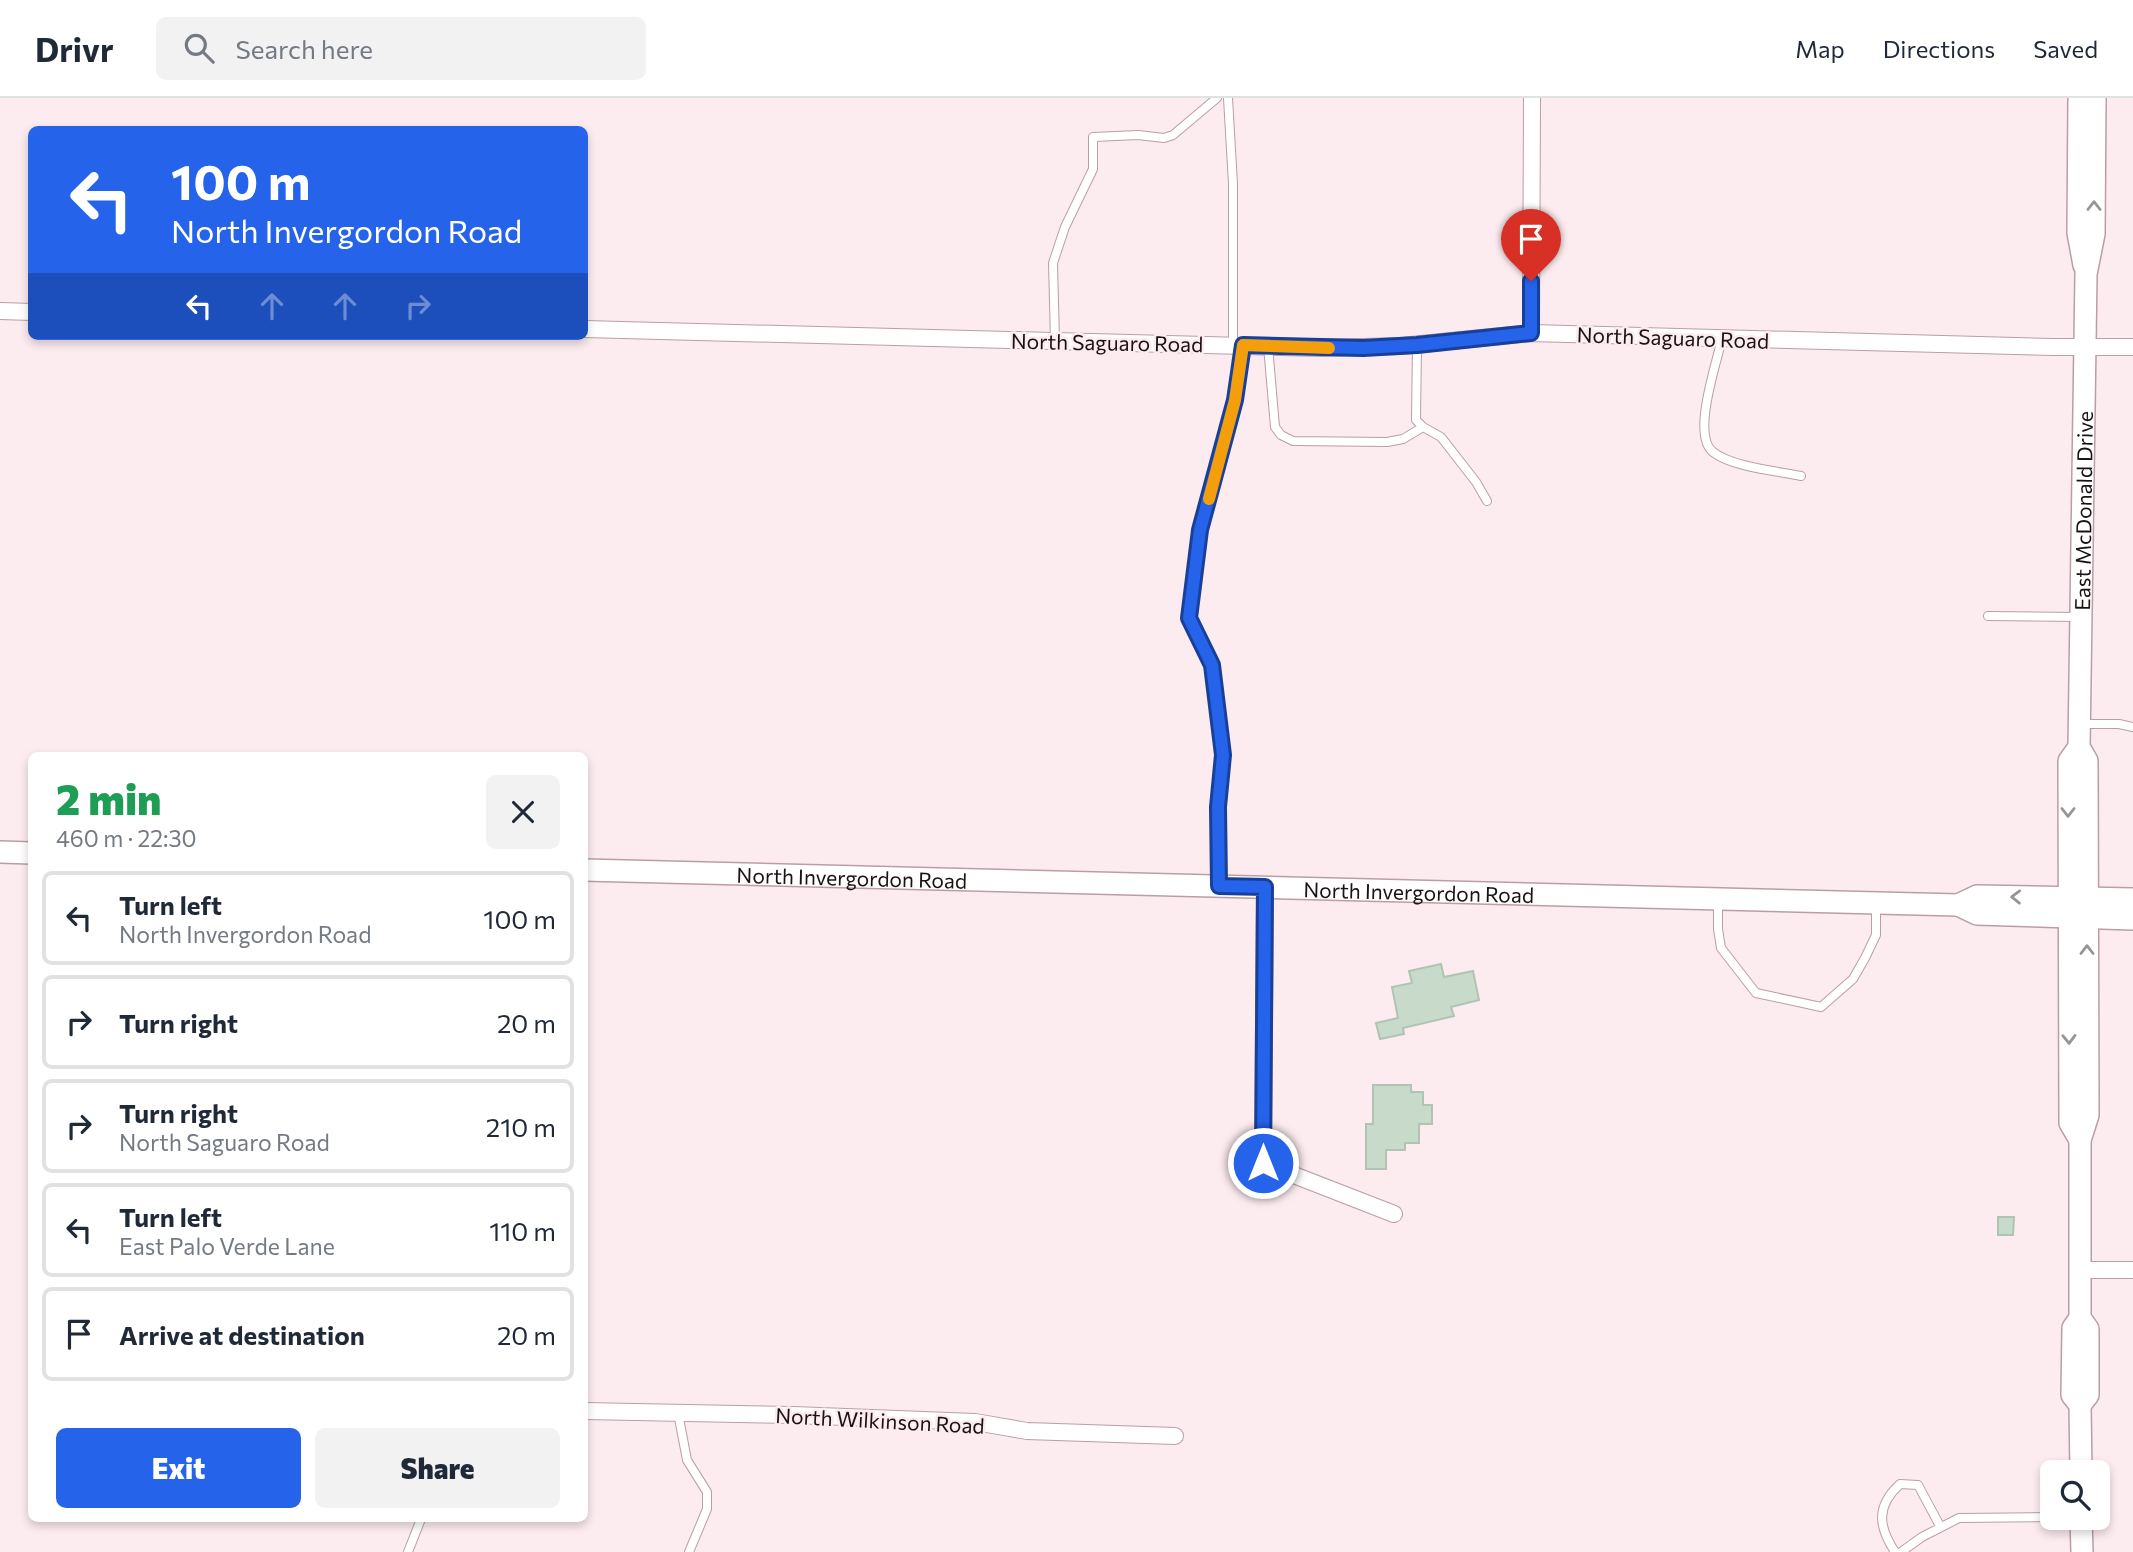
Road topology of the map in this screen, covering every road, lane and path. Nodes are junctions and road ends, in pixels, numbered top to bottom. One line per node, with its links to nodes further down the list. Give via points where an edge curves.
1 (1217, 98): 12 (lane, via 1164,138 1093,137 1093,169 1053,263)
2 (1228, 98): 13 (lane)
3 (1532, 98): 10 (street)
4 (2079, 98): 6 (street, East McDonald Drive, via 2078,233)
5 (2095, 98): 6 (street, East McDonald Drive, one-way to 5, via 2094,234)
6 (2085, 274): 17 (street, East McDonald Drive)
7 (0, 311): 8 (street)
8 (28, 312)
9 (588, 329): 12 (street, North Saguaro Road)
10 (1531, 333): 11 (street, North Saguaro Road); 14 (street, North Saguaro Road)
11 (1722, 338): 17 (street, North Saguaro Road); 19 (lane, via 1704,417 1705,442 1730,460)
12 (1055, 341): 13 (street, North Saguaro Road)
13 (1238, 345): 15 (street, North Saguaro Road); 28 (lane, via 1235,400 1200,530 1189,618 1212,665 1223,755)
14 (1417, 345): 15 (street, North Saguaro Road); 18 (lane, via 1416,420)
15 (1268, 346): 18 (lane, via 1275,427 1287,438 1387,442)
16 (2133, 347): 17 (street, North Saguaro Road)
17 (2085, 348): 22 (street, East McDonald Drive)
18 (1423, 427): 20 (lane, via 1441,437)
19 (1801, 476)
20 (1487, 501)
21 (1988, 616): 22 (lane)
22 (2081, 617): 23 (street, East McDonald Drive)
23 (2080, 724): 24 (lane); 33 (street, East McDonald Drive, via 2079,747 2087,761)
24 (2133, 727)
25 (0, 852): 26 (street)
26 (28, 853)
27 (588, 870): 28 (street, North Invergordon Road)
28 (1219, 886): 29 (street, North Invergordon Road)
29 (1265, 887): 30 (street, North Invergordon Road); 35 (street, via 1263,1163)
30 (1718, 899): 32 (street, North Invergordon Road); 32 (lane, via 1721,948 1756,993 1821,1007 1853,979 1865,958 1876,935)
31 (2133, 899): 33 (street, North Invergordon Road)
32 (1876, 903): 33 (street, North Invergordon Road, via 1958,905 1976,896)
33 (2077, 907): 34 (street, North Invergordon Road); 36 (street, East McDonald Drive, via 2088,1115 2080,1140)
34 (2133, 919)
35 (1394, 1214)
36 (2080, 1269): 37 (street); 41 (street, East McDonald Drive, via 2072,1395 2080,1405)
37 (2133, 1270)
38 (588, 1411): 39 (street, North Wilkinson Road)
39 (678, 1413): 40 (street, North Wilkinson Road, via 961,1422 1027,1431); 47 (lane, via 687,1460 707,1492 706,1509)
40 (1175, 1436)
41 (2081, 1460)
42 (2040, 1517): 44 (lane, via 1959,1518)
43 (420, 1522): 46 (lane)
44 (1940, 1526): 48 (lane, via 1918,1485 1900,1484 1882,1510 1882,1526); 49 (lane)
45 (2081, 1530): 50 (street)
46 (408, 1552)
47 (689, 1552)
48 (1895, 1552)
49 (1900, 1552)
50 (2082, 1552)

